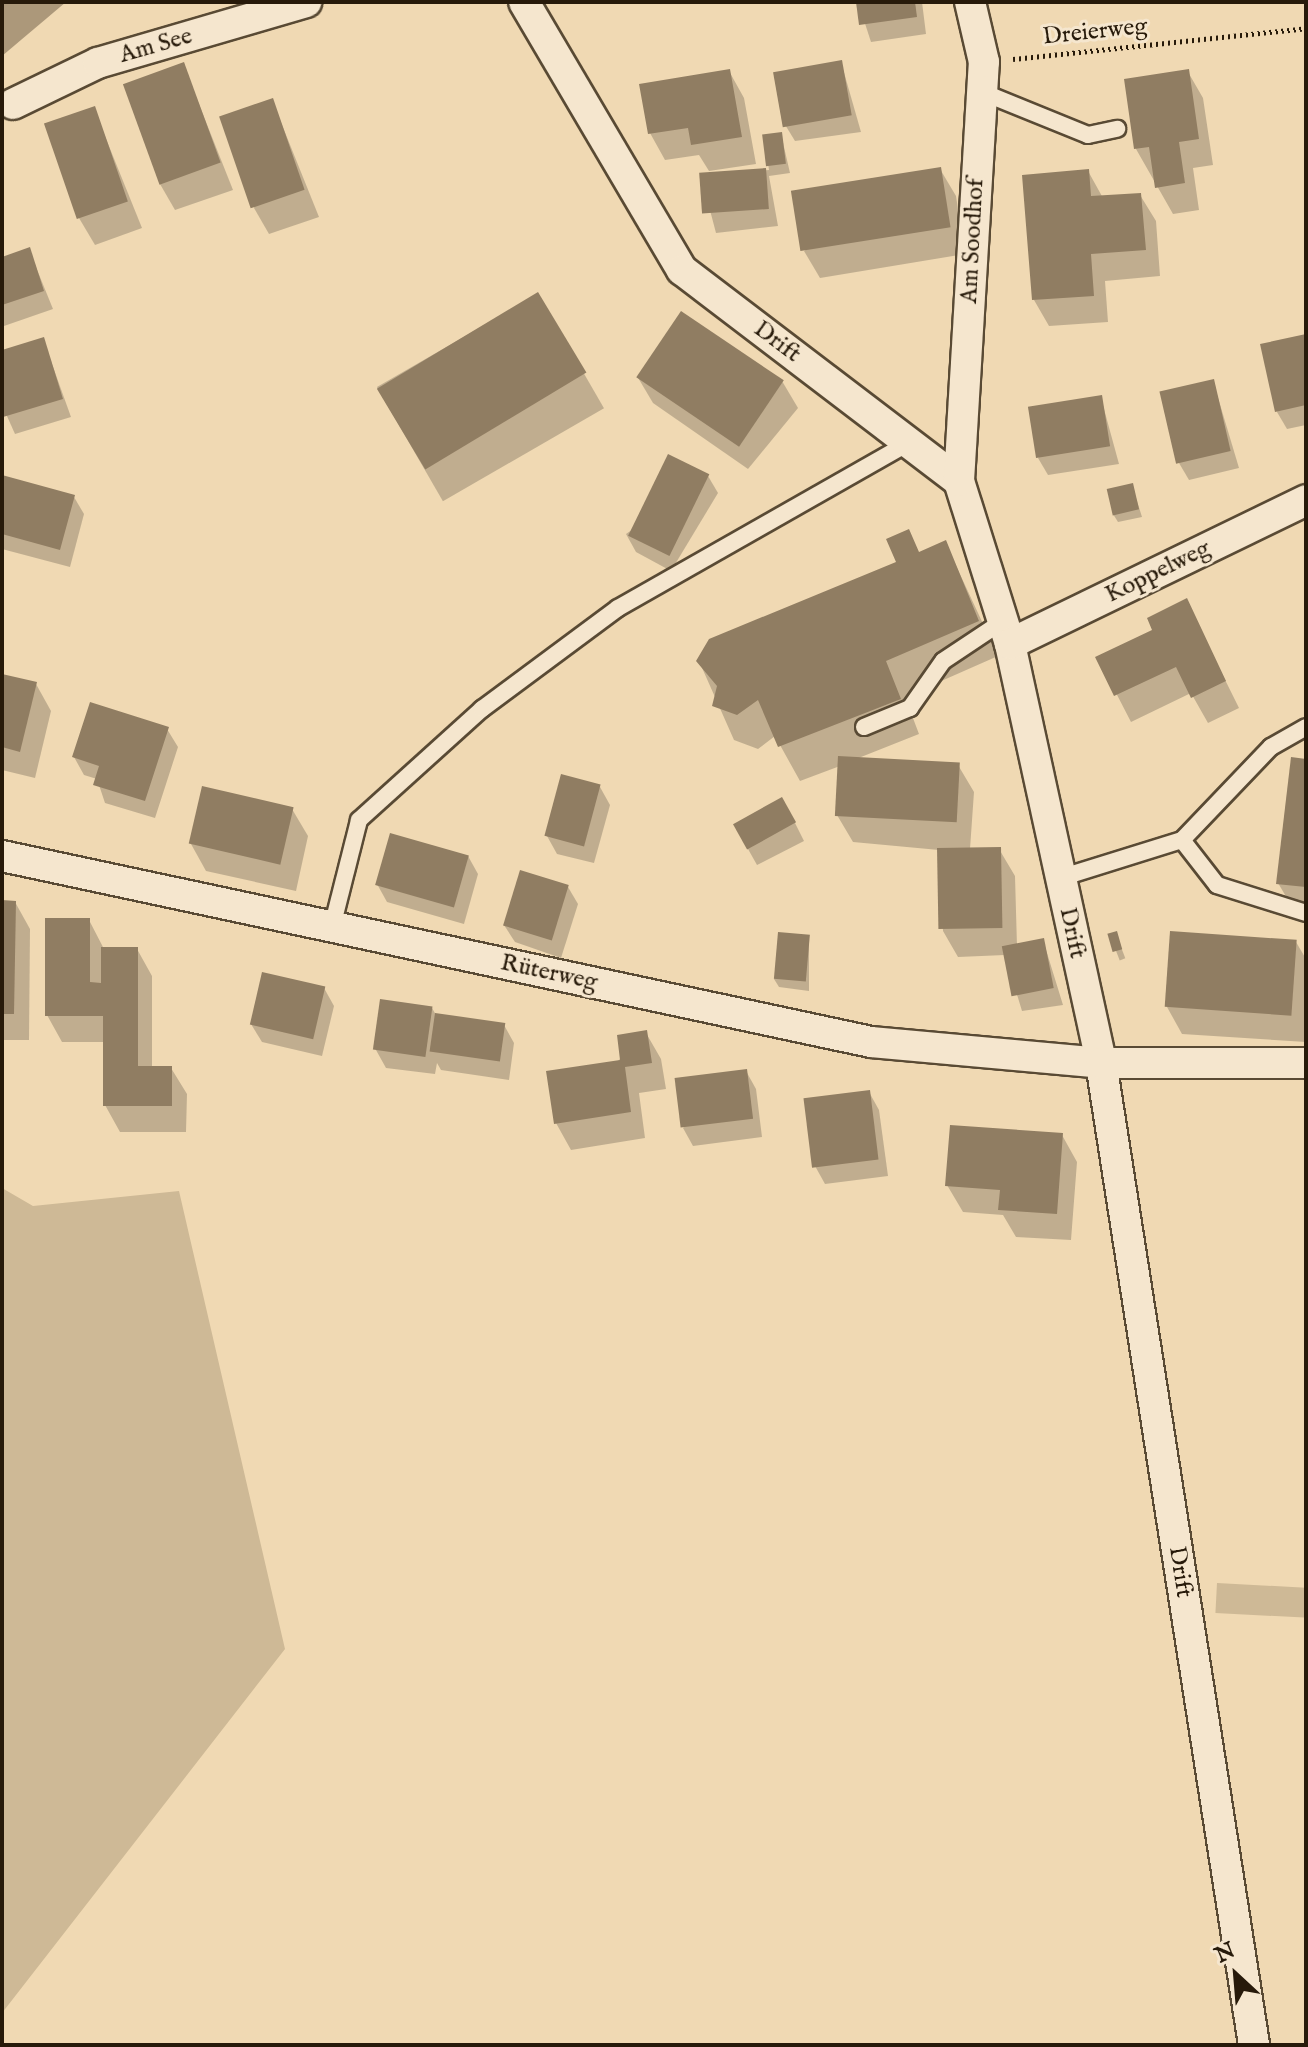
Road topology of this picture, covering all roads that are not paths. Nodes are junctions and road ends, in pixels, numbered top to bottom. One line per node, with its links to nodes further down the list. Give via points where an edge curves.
1 (306, 2): 5 (street, Am See, via 98,63)
2 (524, 2): 7 (street, Drift, via 682,270)
3 (970, 2): 4 (street, Am Soodhof, via 984,62)
4 (982, 92): 6 (lane, via 1088,135); 8 (street, Am Soodhof)
5 (13, 104)
6 (1117, 129)
7 (909, 443): 8 (street, Drift); 17 (lane, via 618,608 482,709 359,820)
8 (959, 481): 10 (street, Drift)
9 (1306, 500): 10 (street, Koppelweg)
10 (1006, 632): 11 (lane, via 943,661 910,708); 15 (street, Drift)
11 (864, 727)
12 (1306, 727): 13 (lane, via 1271,747)
13 (1182, 840): 15 (lane); 16 (lane, via 1217,885)
14 (2, 856): 17 (street, Rüterweg)
15 (1060, 878): 18 (street, Drift)
16 (1306, 913)
17 (332, 927): 18 (street, Rüterweg, via 871,1042)
18 (1101, 1063): 19 (street, Rüterweg); 20 (street, Drift)
19 (1306, 1063)
20 (1254, 2045)

